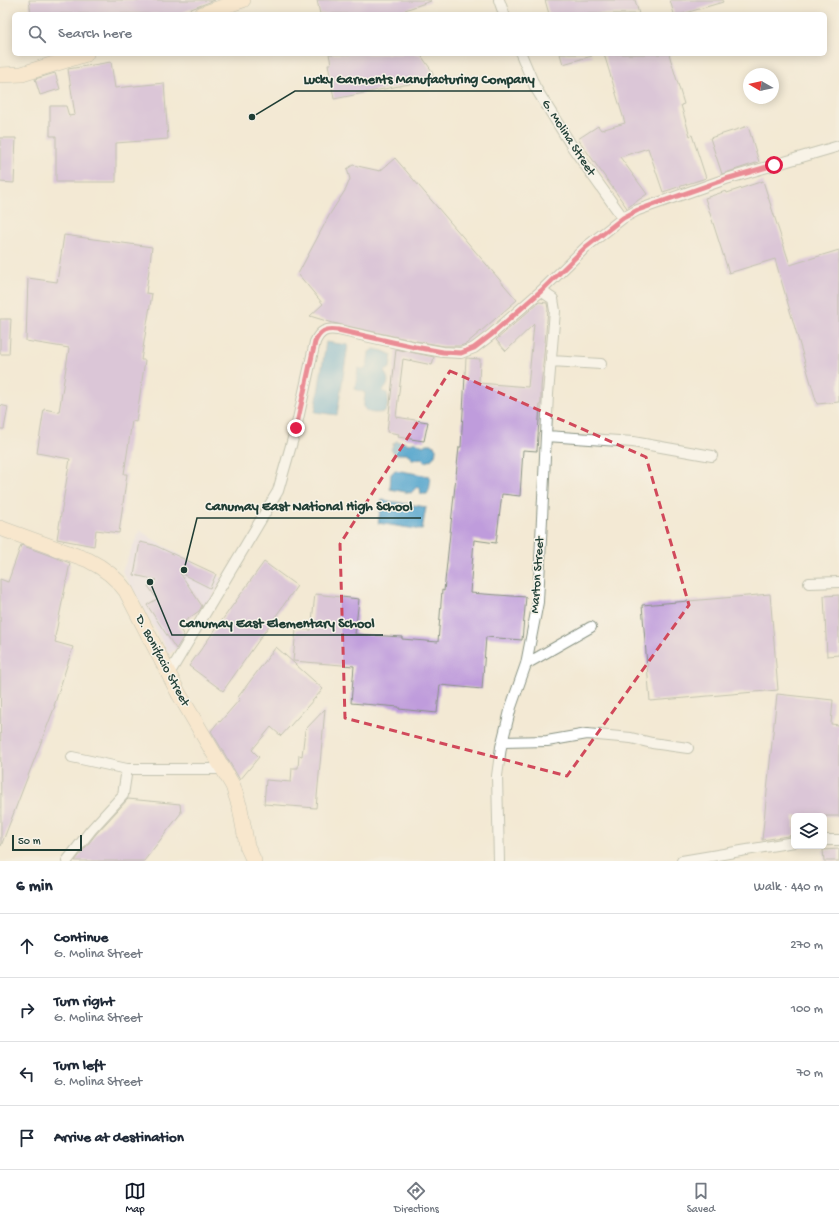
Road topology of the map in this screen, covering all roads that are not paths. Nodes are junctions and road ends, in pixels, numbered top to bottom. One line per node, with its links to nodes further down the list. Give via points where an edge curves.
1 (243, 0): 3 (main road)
2 (499, 0): 4 (street)
3 (208, 12)
4 (503, 12)
5 (80, 56): 7 (main road, via 22,74)
6 (521, 56): 9 (street, G. Molina Street, via 532,83 573,148)
7 (0, 75)
8 (839, 146): 9 (street, via 726,179 638,210)
9 (623, 218): 10 (street, via 586,247)
10 (541, 291): 11 (street, Marton Street, via 553,299 555,304); 20 (street, via 491,335 474,348 461,353 422,349 331,329 323,331 318,336 278,491)
11 (551, 361): 12 (street); 13 (street, Marton Street)
12 (601, 364)
13 (547, 436): 14 (street, via 633,442); 19 (street, Marton Street, via 538,602)
14 (712, 456)
15 (0, 528): 20 (main road, D. Bonifacio Street, via 88,560 110,573 126,591)
16 (839, 582): 17 (street)
17 (809, 584)
18 (591, 627): 19 (street)
19 (526, 664): 21 (street, Marton Street)
20 (169, 674): 24 (main road, D. Bonifacio Street)
21 (502, 742): 22 (street, via 547,741 587,734 631,738); 31 (street, Marton Street, via 497,776)
22 (688, 748)
23 (72, 757): 25 (street)
24 (223, 769): 25 (street); 30 (main road, D. Bonifacio Street, via 238,799 247,846)
25 (127, 770): 29 (street, via 123,795)
26 (827, 840): 27 (street)
27 (839, 840)
28 (791, 843): 32 (street)
29 (67, 861)
30 (254, 861)
31 (499, 861)
32 (682, 861)

